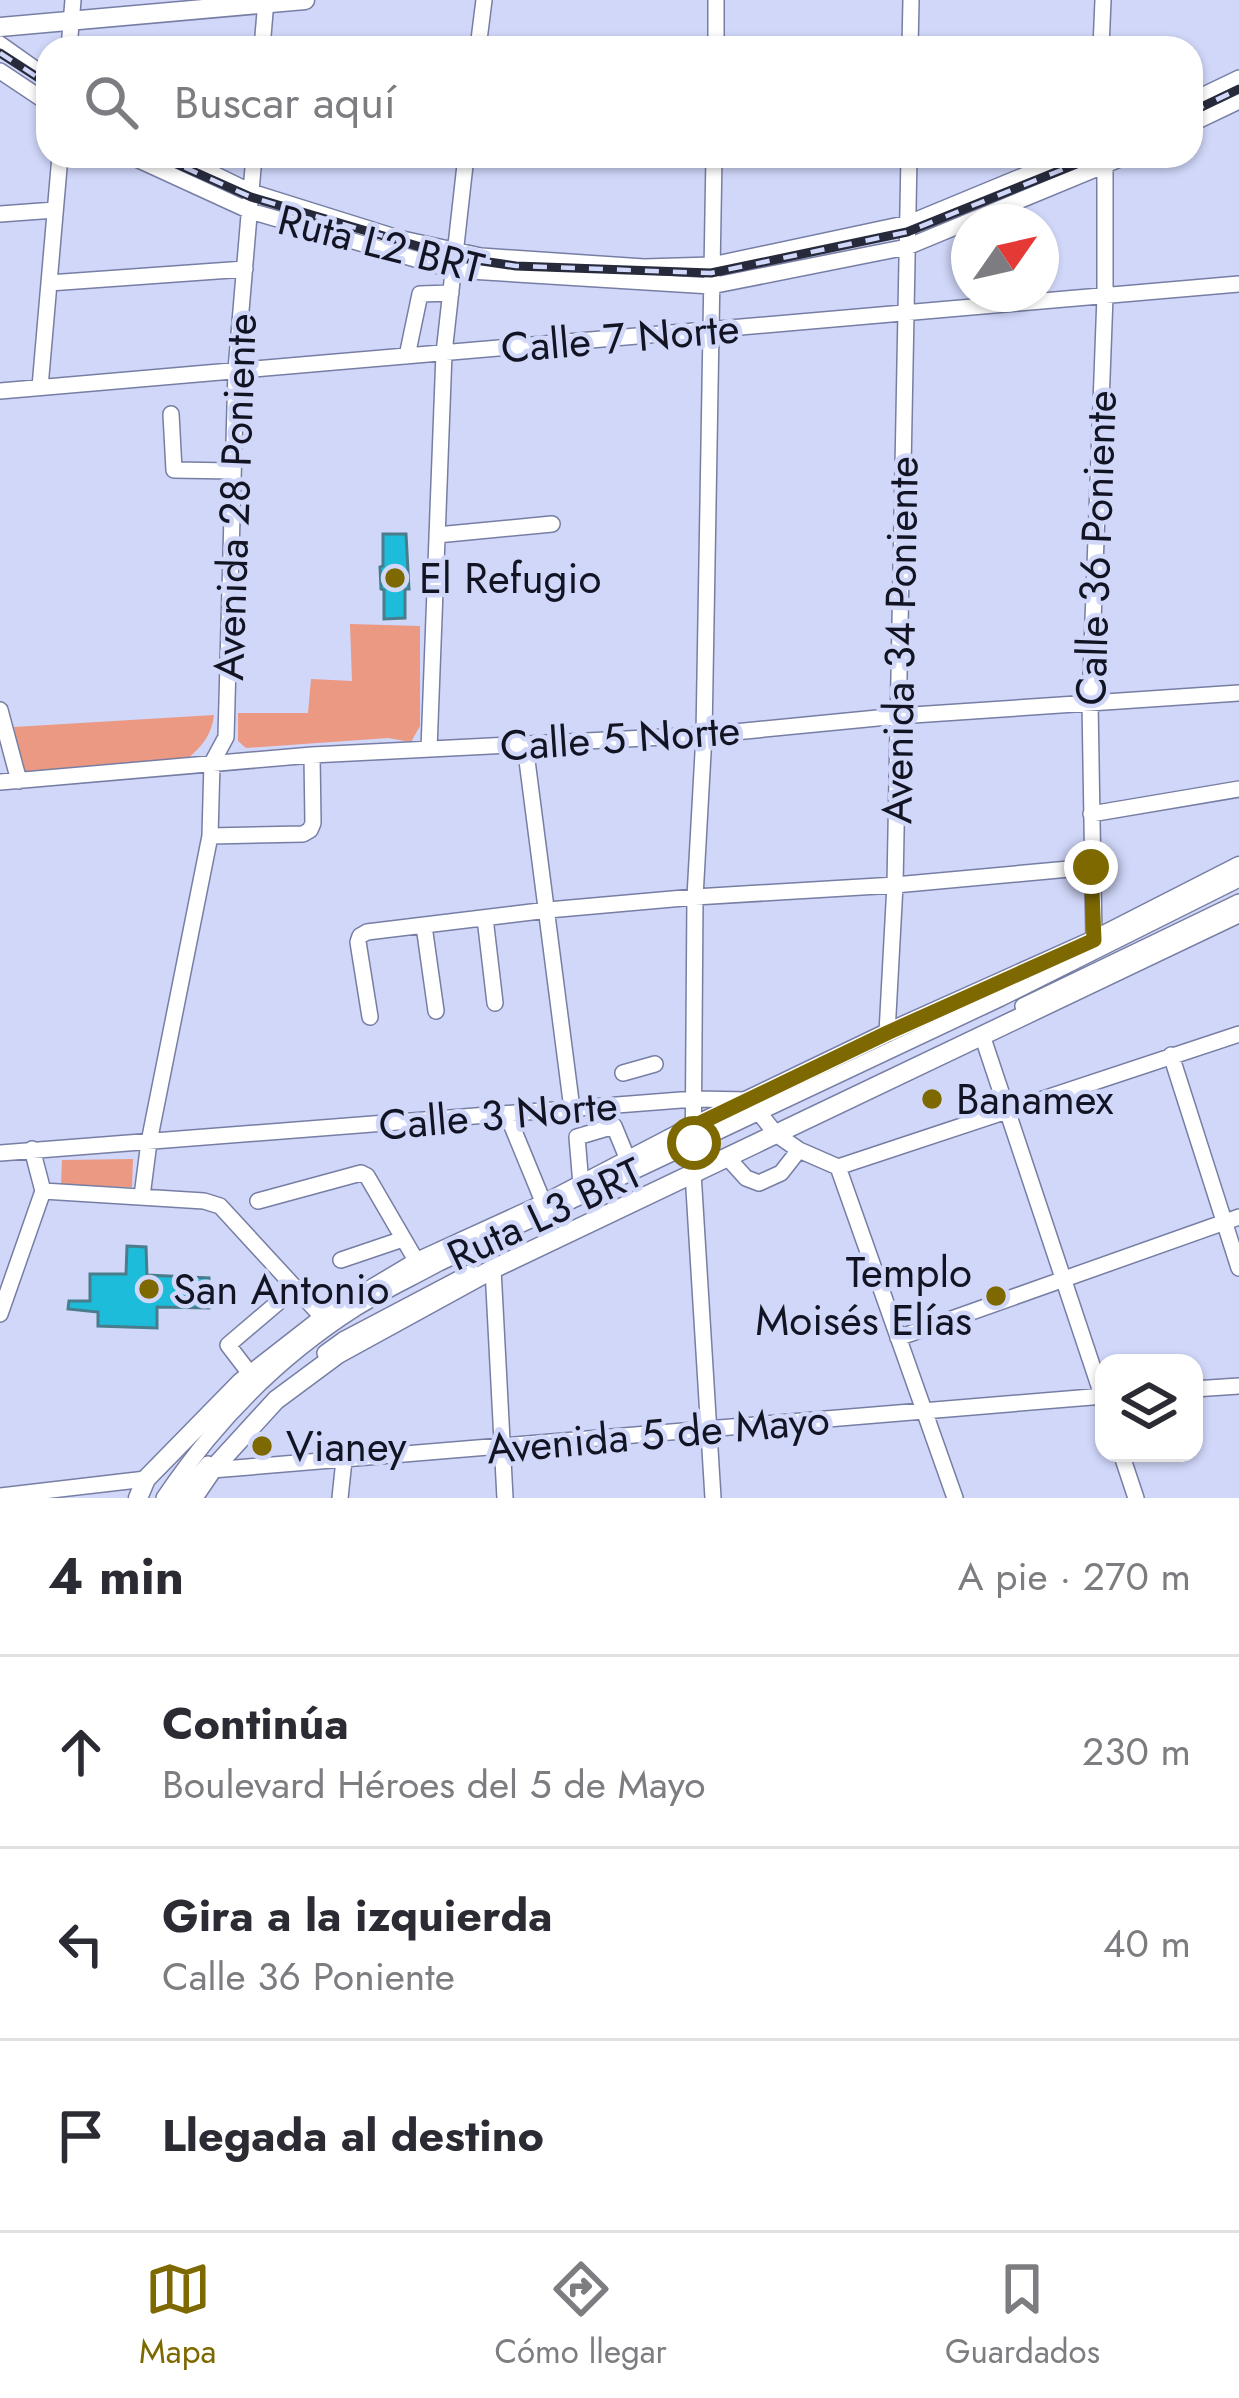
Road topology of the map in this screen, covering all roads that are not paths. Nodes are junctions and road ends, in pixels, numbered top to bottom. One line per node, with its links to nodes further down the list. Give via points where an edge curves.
1 (304, 0): 6 (main road)
2 (484, 0): 10 (street)
3 (716, 0): 11 (street)
4 (911, 0): 12 (street)
5 (1103, 0): 13 (street)
6 (266, 2): 7 (main road); 9 (street)
7 (72, 10): 8 (main road)
8 (0, 27)
9 (263, 36)
10 (480, 36)
11 (716, 36)
12 (910, 36)
13 (1100, 36)
14 (0, 44): 15 (street)
15 (36, 70)
16 (0, 71): 19 (street)
17 (1239, 78): 18 (street)
18 (1203, 94)
19 (36, 96)
20 (1239, 100): 21 (street)
21 (1203, 118)
22 (59, 168): 33 (street)
23 (156, 168): 34 (street, Ruta L2 BRT)
24 (202, 168): 32 (street)
25 (253, 168): 32 (street, Avenida 28 Poniente)
26 (465, 168): 38 (street)
27 (714, 168): 39 (street)
28 (909, 168): 36 (street, Avenida 34 Poniente)
29 (1042, 168): 36 (street)
30 (1090, 168): 37 (street, Ruta L2 BRT)
31 (1106, 168): 46 (street, Calle 36 Poniente)
32 (251, 191): 34 (street, Avenida 28 Poniente); 38 (street)
33 (55, 211): 35 (street); 42 (street)
34 (250, 212): 40 (street, Avenida 28 Poniente); 41 (street, Ruta L2 BRT)
35 (0, 214)
36 (909, 223): 37 (street, Avenida 34 Poniente); 39 (street)
37 (907, 247): 44 (street, Ruta L2 BRT); 47 (street, Avenida 34 Poniente)
38 (455, 251): 39 (street); 41 (street)
39 (712, 265): 44 (street)
40 (245, 269): 42 (street); 51 (street, Avenida 28 Poniente)
41 (453, 270): 44 (street, Ruta L2 BRT); 45 (street)
42 (49, 283): 52 (street)
43 (1239, 284): 46 (street, Calle 7 Norte)
44 (711, 286): 48 (street)
45 (451, 293): 49 (street); 50 (street, via 420,294)
46 (1105, 296): 47 (street, Calle 7 Norte); 59 (street, Calle 36 Poniente)
47 (907, 313): 48 (street, Calle 7 Norte); 61 (street, Avenida 34 Poniente)
48 (711, 330): 49 (street, Calle 7 Norte); 62 (street)
49 (444, 353): 50 (street, Calle 7 Norte); 57 (street)
50 (407, 356): 51 (street, Calle 7 Norte)
51 (236, 370): 52 (street, Calle 7 Norte); 55 (street, Avenida 28 Poniente)
52 (40, 387): 53 (street, Calle 7 Norte)
53 (0, 391)
54 (171, 414): 55 (street, via 174,470)
55 (233, 471): 66 (street, Avenida 28 Poniente, via 226,737)
56 (552, 524): 57 (street)
57 (437, 535): 64 (street)
58 (1239, 693): 59 (street, Calle 5 Norte)
59 (1090, 702): 61 (street, Calle 5 Norte); 70 (street, Calle 36 Poniente)
60 (0, 710): 67 (street)
61 (898, 716): 62 (street, Calle 5 Norte); 75 (street, Avenida 34 Poniente)
62 (704, 735): 63 (street, Calle 5 Norte); 76 (street)
63 (525, 745): 64 (street, Calle 5 Norte); 78 (street)
64 (429, 749): 65 (street, Calle 5 Norte)
65 (312, 755): 66 (street, Calle 5 Norte); 71 (street, via 313,823 304,835)
66 (212, 764): 67 (street, Calle 5 Norte); 71 (street, Avenida 28 Poniente)
67 (19, 781): 68 (street, Calle 5 Norte)
68 (0, 782)
69 (1239, 789): 70 (street)
70 (1091, 814): 73 (street, Calle 36 Poniente)
71 (210, 836): 99 (street, Avenida 28 Poniente)
72 (1239, 866): 82 (main road)
73 (1091, 867): 75 (street); 82 (street, Calle 36 Poniente)
74 (1239, 879): 93 (street, via 1001,998)
75 (895, 885): 76 (street); 86 (street, Avenida 34 Poniente)
76 (695, 897): 78 (street); 92 (street)
77 (1239, 902): 97 (street, Ruta L3 BRT)
78 (548, 910): 80 (street); 94 (street)
79 (1239, 913): 88 (main road)
80 (485, 918): 81 (street); 83 (street)
81 (424, 926): 84 (street); 85 (street, via 360,936)
82 (1094, 940): 86 (main road)
83 (496, 1003)
84 (436, 1011)
85 (370, 1018)
86 (887, 1033): 93 (main road)
87 (1239, 1034): 89 (street)
88 (982, 1035): 95 (street); 97 (main road)
89 (1171, 1055): 95 (street); 112 (street)
90 (656, 1064): 91 (street)
91 (622, 1073)
92 (694, 1099): 93 (street, Calle 3 Norte); 94 (street, Calle 3 Norte); 98 (street)
93 (755, 1106): 97 (street); 98 (main road)
94 (572, 1109): 96 (street, Calle 3 Norte)
95 (1009, 1111): 105 (street); 118 (street)
96 (507, 1114): 99 (street, Calle 3 Norte); 111 (street)
97 (775, 1132): 101 (street); 103 (main road); 106 (street, Ruta L3 BRT)
98 (694, 1134): 104 (main road); 106 (street); 136 (street, Ruta L3 BRT, via 356,1308 231,1411)
99 (149, 1142): 100 (street, Calle 3 Norte); 109 (street, Avenida 28 Poniente)
100 (32, 1149): 102 (street, Calle 3 Norte); 108 (street)
101 (800, 1150): 103 (street, via 782,1173 760,1183); 105 (street)
102 (0, 1153)
103 (727, 1157): 106 (main road)
104 (628, 1160): 107 (main road); 107 (street, via 614,1126 577,1137)
105 (838, 1167): 122 (street)
106 (693, 1171): 117 (main road); 129 (street); 137 (street, Ruta L3 BRT, via 343,1340 285,1383)
107 (581, 1185): 111 (main road)
108 (43, 1192): 109 (street); 120 (street)
109 (142, 1196): 119 (street, via 220,1206)
110 (258, 1201): 113 (street, via 361,1173)
111 (544, 1204): 115 (main road)
112 (1232, 1220): 116 (street); 118 (street)
113 (403, 1239): 114 (street); 115 (street)
114 (341, 1261)
115 (417, 1262): 121 (main road)
116 (1239, 1268)
117 (493, 1269): 130 (street); 133 (main road, via 338,1354 276,1400)
118 (1062, 1280): 122 (street); 123 (street)
119 (296, 1288): 121 (street); 124 (street, via 228,1345)
120 (0, 1314)
121 (323, 1318): 124 (main road)
122 (898, 1338): 128 (street)
123 (1095, 1373)
124 (250, 1375): 134 (main road)
125 (1239, 1386): 126 (street)
126 (1203, 1388)
127 (1095, 1399): 128 (street, Avenida 5 de Mayo)
128 (924, 1413): 129 (street, Avenida 5 de Mayo); 142 (street)
129 (708, 1429): 130 (street, Avenida 5 de Mayo); 141 (street)
130 (501, 1446): 131 (street, Avenida 5 de Mayo); 140 (street)
131 (344, 1460): 133 (street, Avenida 5 de Mayo); 139 (street)
132 (1124, 1462): 143 (street)
133 (212, 1470): 138 (main road)
134 (139, 1492): 135 (street)
135 (0, 1496)
136 (164, 1498)
137 (178, 1498)
138 (196, 1498)
139 (340, 1498)
140 (505, 1498)
141 (713, 1498)
142 (955, 1498)
143 (1136, 1498)

